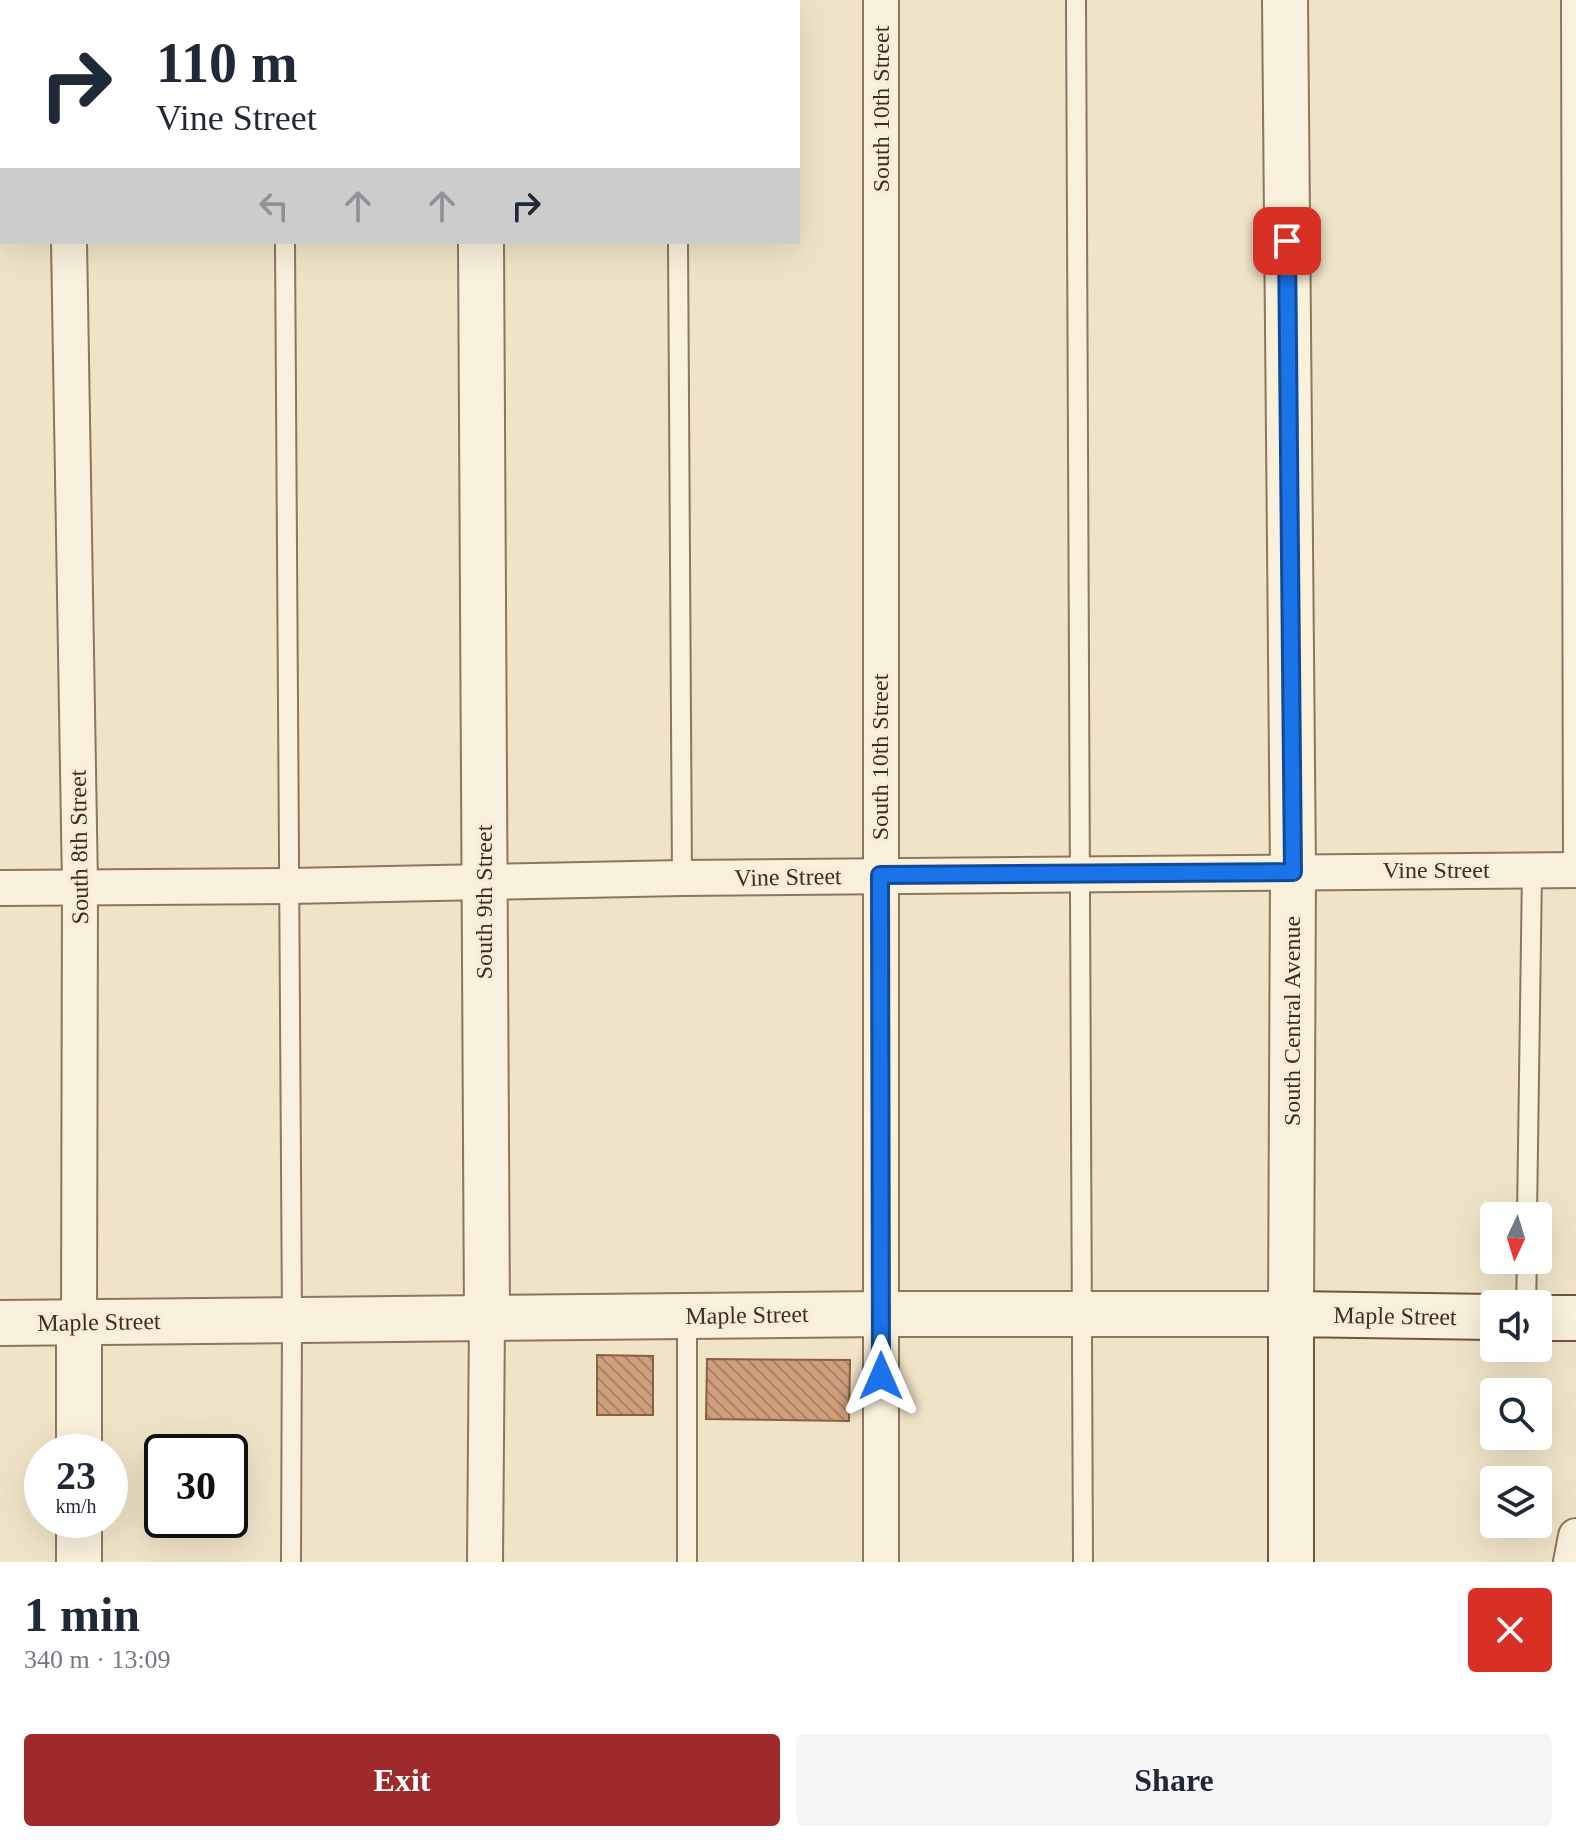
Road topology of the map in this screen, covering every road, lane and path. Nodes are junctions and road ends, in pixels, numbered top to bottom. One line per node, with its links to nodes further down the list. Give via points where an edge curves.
1 (881, 0): 13 (street, South 10th Street)
2 (1076, 0): 12 (lane)
3 (1285, 0): 11 (street, South Central Avenue)
4 (1571, 0): 10 (lane)
5 (69, 244): 16 (street, South 8th Street)
6 (285, 244): 17 (lane)
7 (481, 244): 15 (street, South 9th Street)
8 (678, 244): 14 (lane)
9 (1532, 870): 10 (street, Vine Street); 11 (street, Vine Street); 19 (lane)
10 (1574, 870)
11 (1293, 872): 12 (street, Vine Street); 22 (street, South Central Avenue)
12 (1079, 873): 13 (street, Vine Street); 21 (lane)
13 (880, 875): 14 (street, Vine Street); 20 (street, South 10th Street)
14 (682, 878): 15 (street, Vine Street)
15 (484, 882): 17 (street, Vine Street); 25 (street, South 9th Street)
16 (80, 886): 17 (street, Vine Street); 18 (street, Vine Street); 29 (street, South 8th Street)
17 (290, 886): 28 (lane)
18 (0, 888)
19 (1527, 1202)
20 (881, 1314): 21 (street, Maple Street); 23 (street, Maple Street); 38 (street, South 10th Street)
21 (1080, 1314): 22 (street, Maple Street); 39 (lane)
22 (1291, 1314): 24 (street, Maple Street); 40 (street, South Central Avenue)
23 (687, 1316): 25 (street, Maple Street); 37 (lane)
24 (1480, 1317)
25 (487, 1318): 28 (street, Maple Street); 36 (street, South 9th Street)
26 (1552, 1318): 27 (street)
27 (1576, 1318)
28 (292, 1320): 29 (street, Maple Street); 35 (lane)
29 (79, 1322): 30 (street, Maple Street); 31 (street, South 8th Street)
30 (0, 1323)
31 (79, 1434)
32 (1576, 1536): 41 (street)
33 (79, 1538): 34 (street)
34 (79, 1562)
35 (291, 1562)
36 (485, 1562)
37 (687, 1562)
38 (881, 1562)
39 (1083, 1562)
40 (1291, 1562)
41 (1571, 1562)

